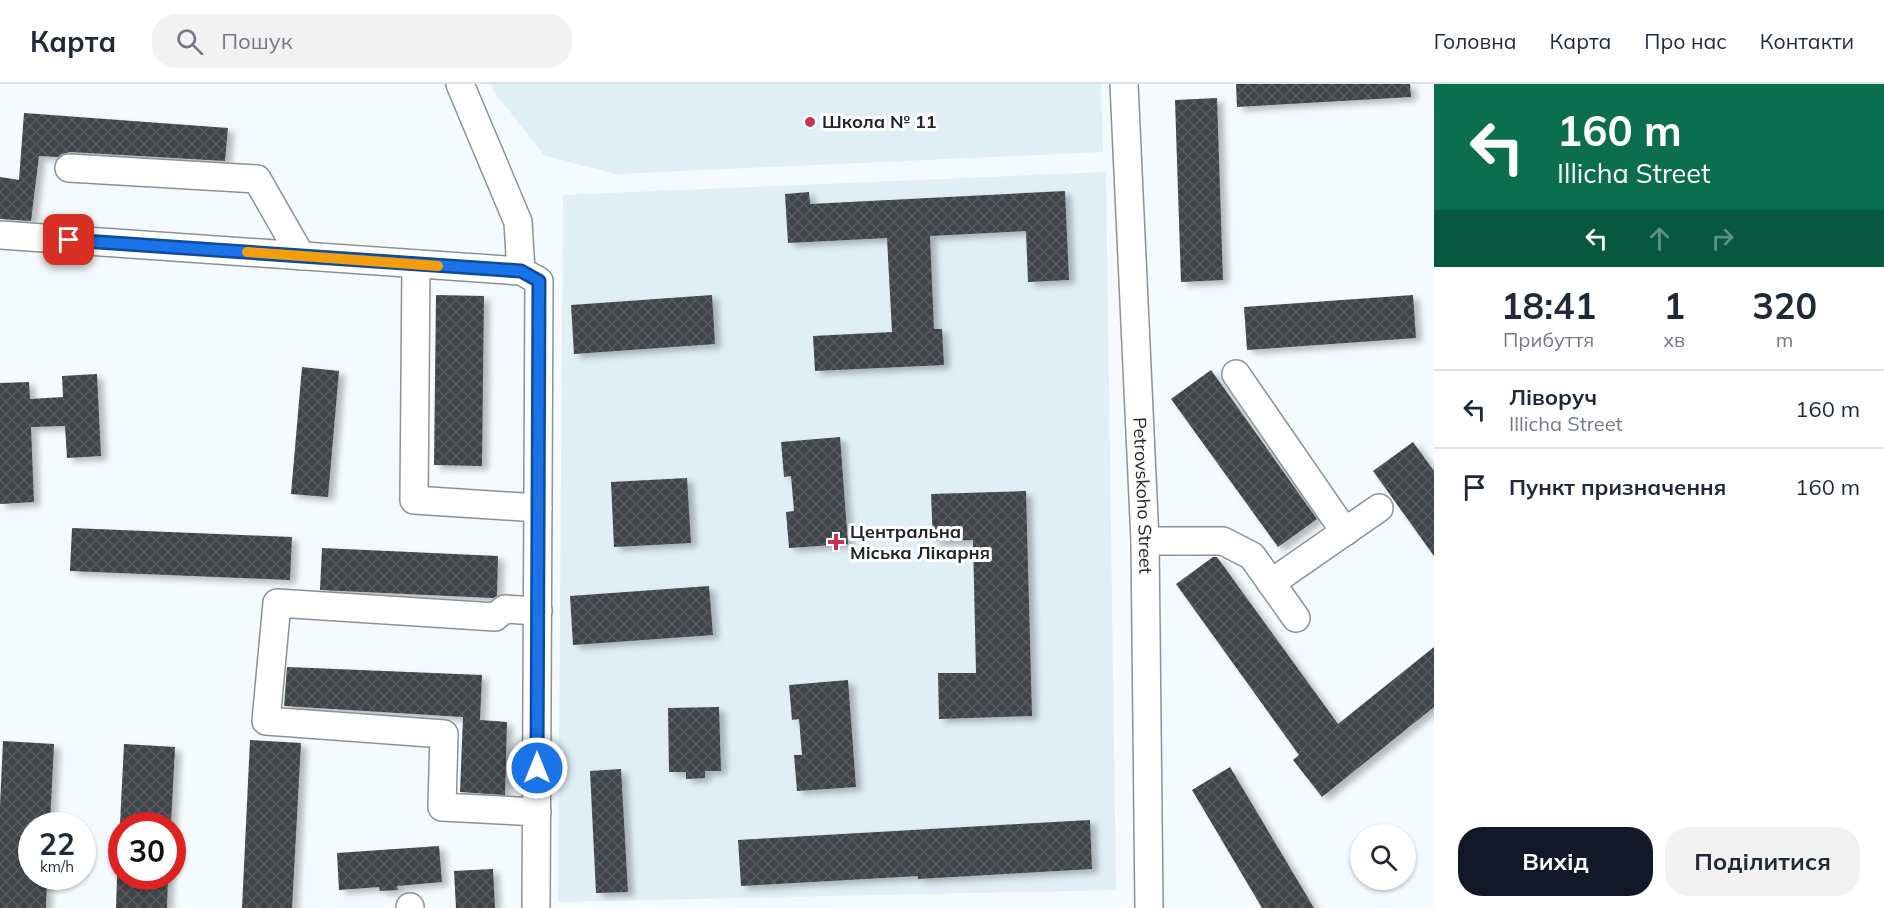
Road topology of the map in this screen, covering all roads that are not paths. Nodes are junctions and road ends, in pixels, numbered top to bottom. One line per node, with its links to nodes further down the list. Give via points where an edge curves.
1 (460, 84): 7 (street, via 518,222)
2 (1124, 84): 12 (street, Petrovskoho Street)
3 (69, 168): 5 (street, via 257,179)
4 (0, 235): 5 (street)
5 (301, 256): 6 (street)
6 (416, 264): 7 (street); 9 (street, via 414,500)
7 (521, 271): 9 (street, via 539,281)
8 (1236, 374): 11 (street)
9 (538, 508): 14 (street)
10 (1379, 508): 11 (street)
11 (1345, 532): 13 (street)
12 (1145, 542): 13 (street, via 1223,541 1252,556); 18 (street, Petrovskoho Street)
13 (1271, 583): 15 (street)
14 (538, 611): 16 (street); 16 (street, via 505,609 495,617 277,603 266,721 444,734 442,807)
15 (1296, 618)
16 (537, 812): 17 (street)
17 (536, 908)
18 (1149, 908)

